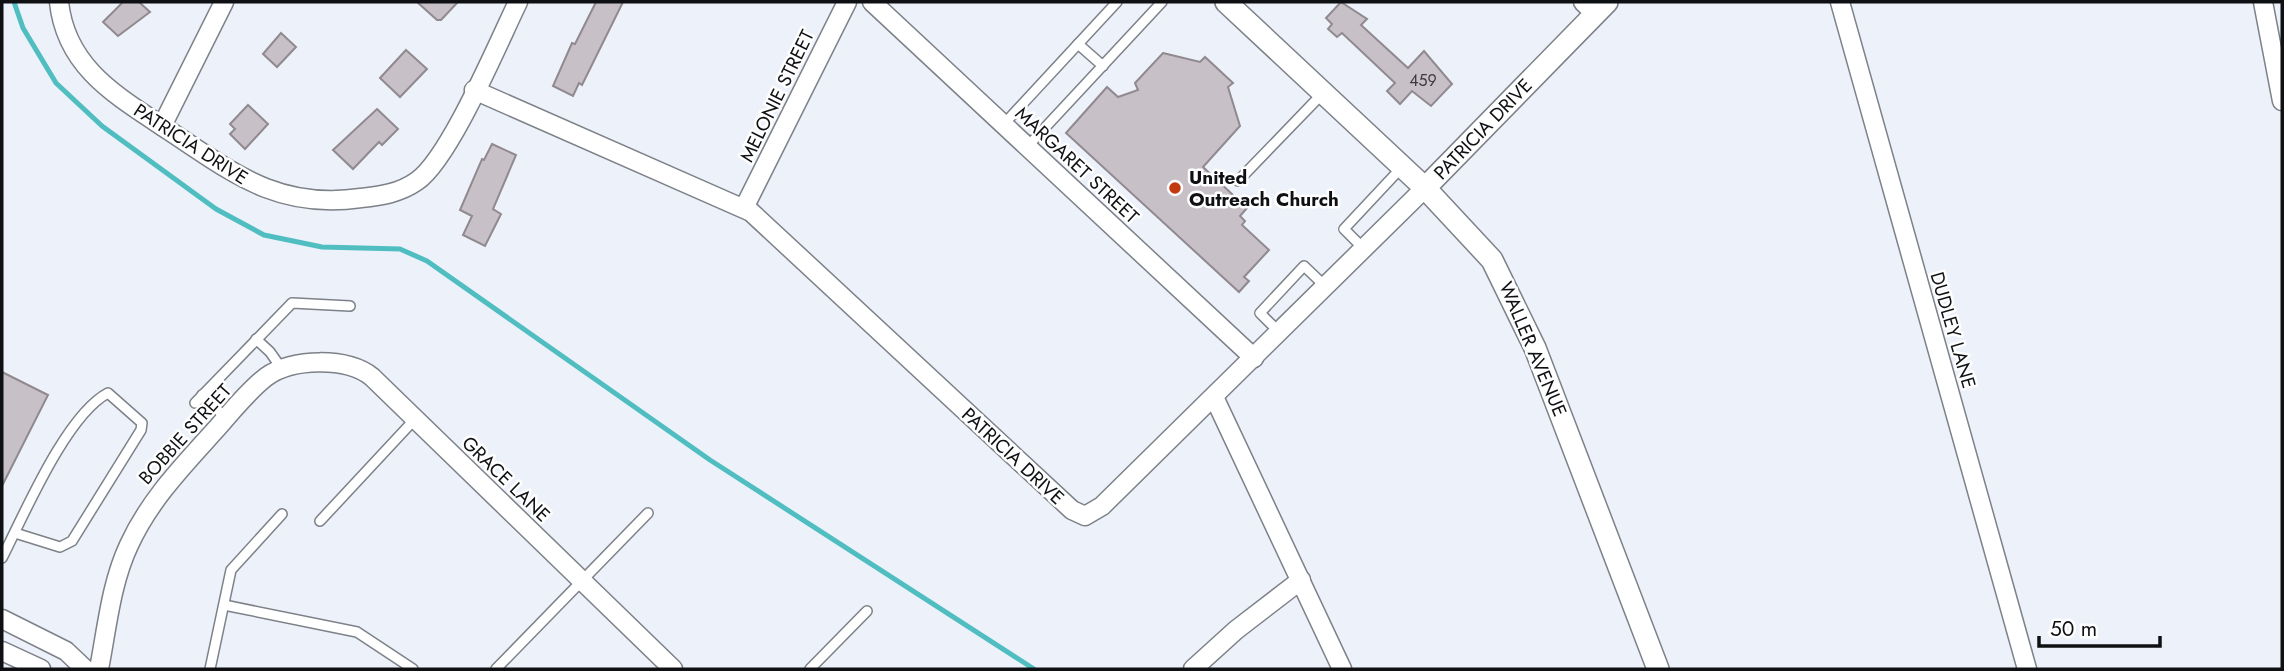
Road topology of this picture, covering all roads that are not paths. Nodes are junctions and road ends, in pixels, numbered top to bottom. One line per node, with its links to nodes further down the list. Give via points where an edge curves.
1 (59, 2): 18 (street, PATRICIA DRIVE, via 68,40 81,64 114,94)
2 (224, 2): 18 (street)
3 (518, 2): 14 (street)
4 (847, 2): 23 (street, MELONIE STREET)
5 (872, 2): 17 (street, MARGARET STREET)
6 (1117, 2): 12 (lane)
7 (1162, 2): 13 (lane)
8 (1228, 2): 15 (street, WALLER AVENUE)
9 (1840, 2): 56 (street, DUDLEY LANE)
10 (2263, 2): 16 (street)
11 (1595, 6): 22 (street, PATRICIA DRIVE)
12 (1078, 44): 13 (lane); 17 (lane)
13 (1103, 66): 19 (lane)
14 (474, 90): 18 (street, PATRICIA DRIVE, via 426,174 403,189 379,196 323,201 269,192); 23 (street, PATRICIA DRIVE)
15 (1323, 93): 20 (street, WALLER AVENUE); 21 (lane)
16 (2282, 101)
17 (1003, 124): 19 (street, MARGARET STREET)
18 (162, 126)
19 (1027, 147): 29 (street, MARGARET STREET)
20 (1402, 167): 22 (street, WALLER AVENUE); 24 (lane, via 1344,229)
21 (1238, 181)
22 (1425, 188): 24 (street, PATRICIA DRIVE); 55 (street, WALLER AVENUE, via 1492,260 1521,314)
23 (744, 208): 31 (street, PATRICIA DRIVE, via 1078,514 1097,510)
24 (1364, 249): 25 (street, PATRICIA DRIVE)
25 (1326, 287): 27 (street, PATRICIA DRIVE); 27 (lane, via 1304,266 1260,313)
26 (350, 306): 28 (lane, via 292,303)
27 (1280, 333): 29 (street, PATRICIA DRIVE)
28 (256, 340): 30 (lane); 32 (lane, via 198,399)
29 (1254, 358): 31 (street, PATRICIA DRIVE)
30 (286, 368): 32 (street, BOBBIE STREET, via 267,377); 33 (street, GRACE LANE, via 350,365 363,369)
31 (1214, 397): 39 (street)
32 (226, 418): 47 (street, BOBBIE STREET, via 142,518 117,578)
33 (415, 419): 36 (lane); 40 (street, GRACE LANE)
34 (648, 513): 40 (lane)
35 (282, 514): 41 (lane, via 236,563)
36 (320, 521)
37 (15, 533): 37 (lane, via 62,442 108,393 142,423 141,430 72,541 60,547); 38 (lane)
38 (2, 558)
39 (1301, 580): 53 (street); 54 (street)
40 (581, 581): 50 (lane); 51 (street, GRACE LANE)
41 (224, 605): 48 (lane); 49 (lane, via 348,628)
42 (867, 611): 52 (lane)
43 (2, 619): 46 (street, via 66,651)
44 (2, 651): 45 (street)
45 (41, 669)
46 (85, 669)
47 (99, 669)
48 (210, 669)
49 (413, 669)
50 (496, 669)
51 (673, 669)
52 (810, 669)
53 (1193, 669)
54 (1342, 669)
55 (1658, 669)
56 (2026, 669)

